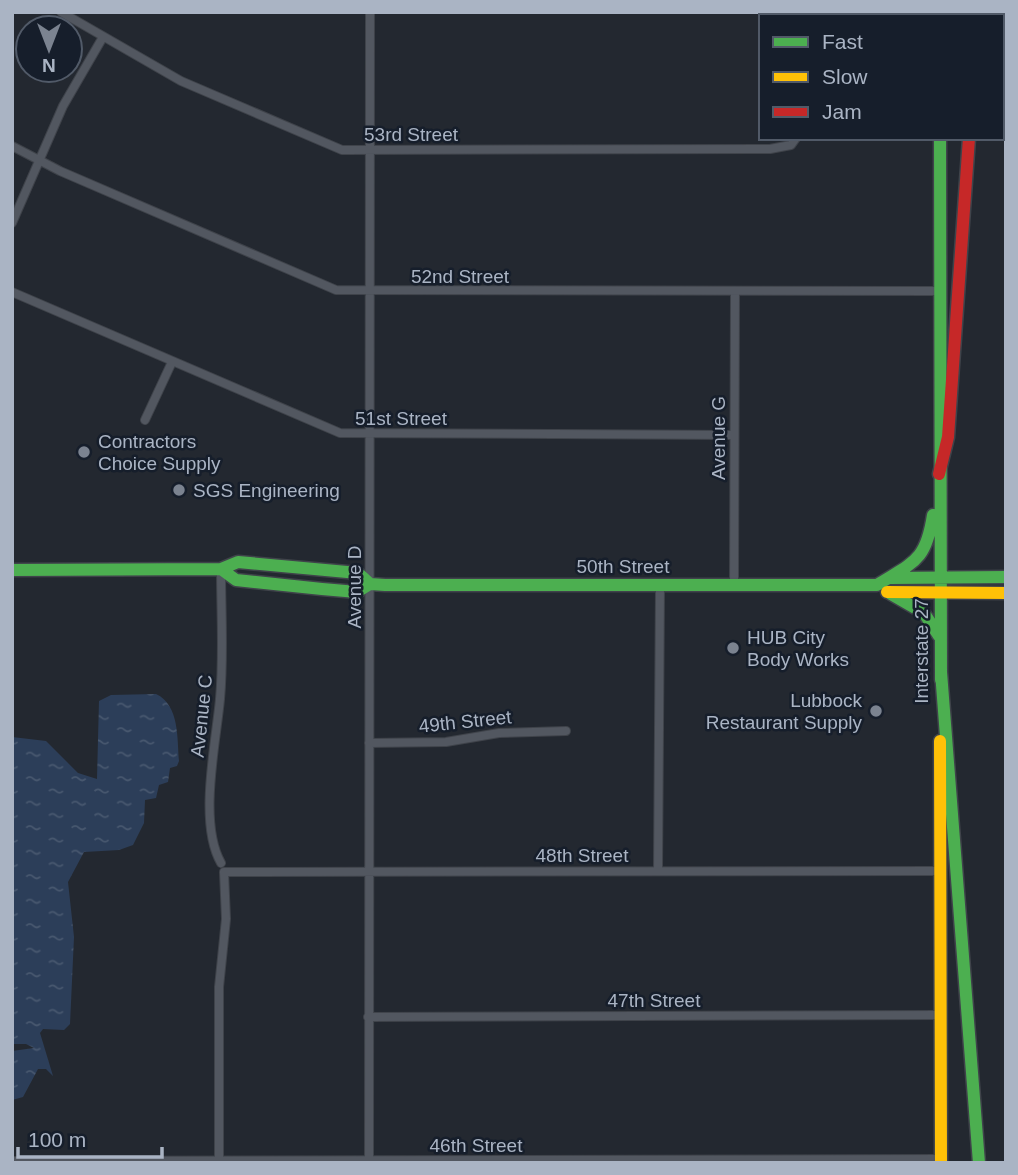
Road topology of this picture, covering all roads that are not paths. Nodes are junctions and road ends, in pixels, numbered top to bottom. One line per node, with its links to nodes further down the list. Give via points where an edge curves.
1 (61, 12): 3 (street, 53rd Street)
2 (370, 12): 8 (street, Avenue D)
3 (103, 37): 8 (street, 53rd Street, via 172,77 287,128 342,150); 9 (street, via 67,98)
4 (940, 140): 11 (main road, Interstate 27)
5 (969, 140): 19 (main road, via 948,436)
6 (795, 141): 8 (street, 53rd Street, via 770,149)
7 (12, 146): 9 (street, 52nd Street)
8 (369, 150): 13 (street, Avenue D)
9 (40, 160): 10 (street); 13 (street, 52nd Street, via 327,286)
10 (12, 223)
11 (939, 291): 14 (street, 52nd Street); 19 (main road, Interstate 27)
12 (12, 292): 15 (street, 51st Street)
13 (369, 292): 14 (street, 52nd Street); 17 (street, Avenue D)
14 (735, 292): 18 (street, Avenue G)
15 (172, 362): 16 (street); 17 (street, 51st Street, via 340,433)
16 (145, 420)
17 (369, 434): 18 (street, 51st Street); 25 (street, Avenue D)
18 (734, 435): 27 (street, Avenue G)
19 (939, 474): 20 (main road, Interstate 27)
20 (939, 487): 24 (main road, Interstate 27); 28 (main road, via 927,547)
21 (221, 569): 22 (main road, 50th Street); 25 (main road, 50th Street, via 239,562 322,569 358,573); 25 (main road, 50th Street, via 236,580 322,589 357,592); 35 (street, Avenue C, via 220,700 209,783 214,848)
22 (12, 570)
23 (1006, 577): 24 (main road, 50th Street)
24 (940, 578): 28 (main road, 50th Street); 29 (main road, Interstate 27)
25 (370, 583): 26 (main road, 50th Street); 34 (street, Avenue D)
26 (660, 585): 27 (main road, 50th Street); 37 (street)
27 (734, 585): 28 (main road, 50th Street)
28 (883, 585): 29 (main road, 50th Street); 31 (main road, via 925,613)
29 (940, 593): 30 (main road, 50th Street); 31 (main road, Interstate 27)
30 (1006, 593)
31 (940, 640): 32 (main road, Interstate 27)
32 (941, 672): 38 (main road, Interstate 27); 47 (main road)
33 (566, 731): 34 (street, 49th Street, via 499,733 446,742)
34 (369, 743): 36 (street, Avenue D)
35 (222, 868): 36 (street, 48th Street); 42 (street, Avenue C, via 226,919 219,987)
36 (369, 871): 37 (street, 48th Street); 40 (street, Avenue D)
37 (658, 871): 38 (street, 48th Street)
38 (940, 871): 39 (main road, Interstate 27)
39 (940, 1015): 40 (street, 47th Street); 44 (main road, Interstate 27)
40 (368, 1017): 46 (street, Avenue D)
41 (12, 1161): 45 (street, 46th Street)
42 (219, 1161): 45 (street, 46th Street); 46 (street, 46th Street)
43 (695, 1161): 44 (street, 46th Street); 46 (street, 46th Street)
44 (940, 1161)
45 (67, 1162)
46 (369, 1162)
47 (979, 1163)

